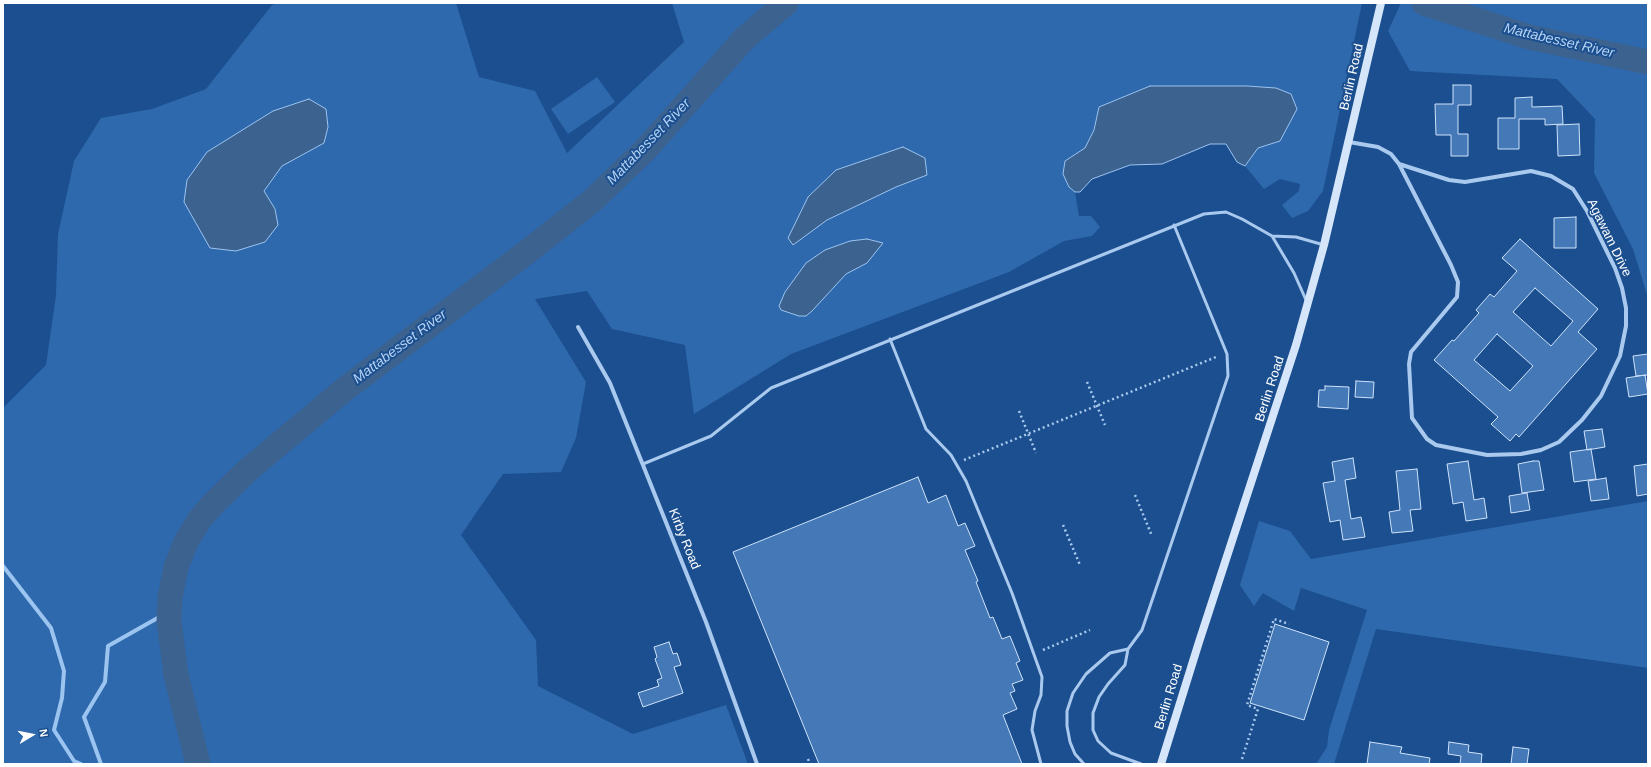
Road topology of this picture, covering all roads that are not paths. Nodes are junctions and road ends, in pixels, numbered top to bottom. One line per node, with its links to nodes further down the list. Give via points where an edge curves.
1 (1381, 3): 2 (main road, Berlin Road)
2 (1349, 142): 3 (street, Agawam Drive, via 1378,147 1391,154); 6 (main road, Berlin Road)
3 (1399, 164): 3 (street, Agawam Drive, via 1449,180 1465,182 1508,173 1540,173 1562,181 1573,189 1587,211 1622,288 1626,308 1625,334 1620,356 1601,396 1582,420 1559,442 1541,450 1521,454 1487,455 1436,445 1412,418 1409,364 1411,352 1457,297 1458,282)
4 (1174, 225): 5 (lane, via 1204,214 1226,212); 9 (lane); 11 (lane, via 1227,354 1228,376 1152,604 1142,630)
5 (1272, 236): 6 (lane, via 1296,237); 7 (lane, via 1294,273)
6 (1324, 245): 7 (main road, Berlin Road)
7 (1308, 304): 16 (main road, Berlin Road, via 1286,380 1198,642)
8 (578, 327): 10 (street, Kirby Road, via 610,383)
9 (890, 339): 10 (lane, via 771,388 711,436); 13 (lane, via 926,429 951,455 966,481 1012,593 1042,677 1041,695 1032,730)
10 (643, 464): 12 (street, Kirby Road, via 706,622)
11 (1128, 649): 14 (lane, via 1110,653 1086,674 1073,692 1067,711 1067,726 1075,754); 15 (lane, via 1125,665 1099,697 1093,713 1094,730 1098,741 1111,753)
12 (757, 764)
13 (1041, 764)
14 (1084, 764)
15 (1141, 764)
16 (1161, 764)

